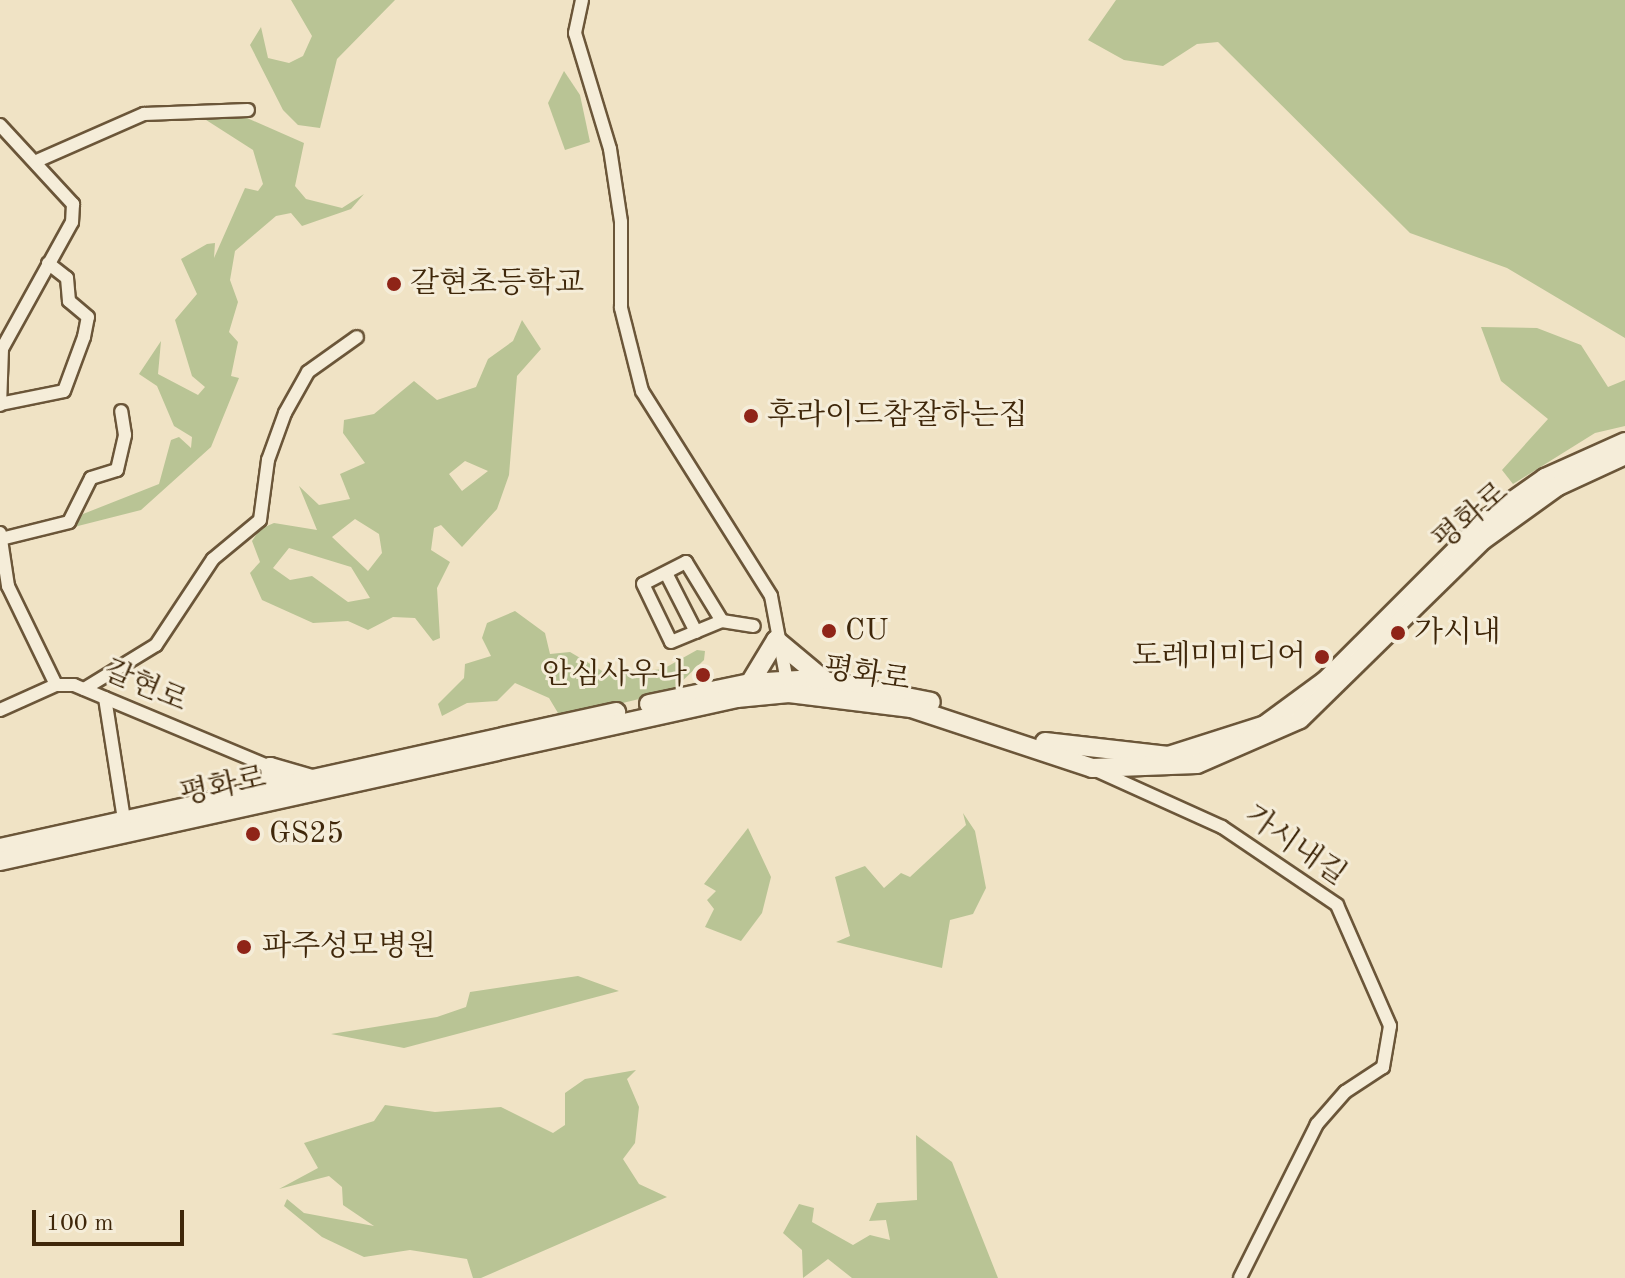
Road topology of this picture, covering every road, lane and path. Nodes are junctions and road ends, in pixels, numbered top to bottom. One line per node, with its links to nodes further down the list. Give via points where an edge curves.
1 (582, 0): 17 (street, via 575,33 610,149 621,222 621,308 642,391 771,596)
2 (248, 110): 4 (street, via 144,114)
3 (0, 125): 4 (street, via 8,142)
4 (39, 160): 5 (street, via 73,204 72,222)
5 (48, 263): 6 (street); 8 (street, via 67,278 69,301 88,317 84,337 64,391)
6 (2, 336): 8 (street)
7 (357, 337): 22 (street, via 308,372 285,413 268,460 260,520 213,559 156,645)
8 (0, 405)
9 (121, 411): 12 (street, via 125,435 117,470 91,478 69,522)
10 (1625, 442): 18 (main road, 평화로, via 1545,478 1488,518 1325,681 1274,719 1227,741 1168,756 1093,753 894,691)
11 (1625, 455): 26 (main road, 평화로, via 1558,486 1483,540 1300,719 1197,764)
12 (1, 535): 20 (street, via 8,586)
13 (666, 573): 14 (street, via 686,562); 16 (street); 16 (street, via 643,584 671,642)
14 (722, 621): 15 (street); 16 (street)
15 (754, 626)
16 (696, 632)
17 (776, 640): 18 (main road); 19 (main road); 21 (street)
18 (824, 680): 21 (main road, 평화로)
19 (750, 683): 21 (main road, 평화로); 27 (main road, 평화로)
20 (56, 685): 22 (street, 갈현로); 24 (street, 갈현로)
21 (788, 687): 26 (main road, 평화로, via 911,708); 29 (main road, 평화로)
22 (84, 689): 23 (street, 갈현로)
23 (105, 698): 25 (street, 갈현로); 29 (street)
24 (0, 710)
25 (270, 767): 27 (main road); 28 (main road)
26 (1092, 768): 32 (street, 가시내길, via 1222,827 1337,905 1390,1026 1383,1067 1345,1092 1317,1124)
27 (315, 780): 28 (main road, 평화로)
28 (272, 789): 29 (main road, 평화로)
29 (126, 828): 30 (main road, 평화로); 31 (main road, 평화로)
30 (0, 848)
31 (0, 861)
32 (1240, 1278)

